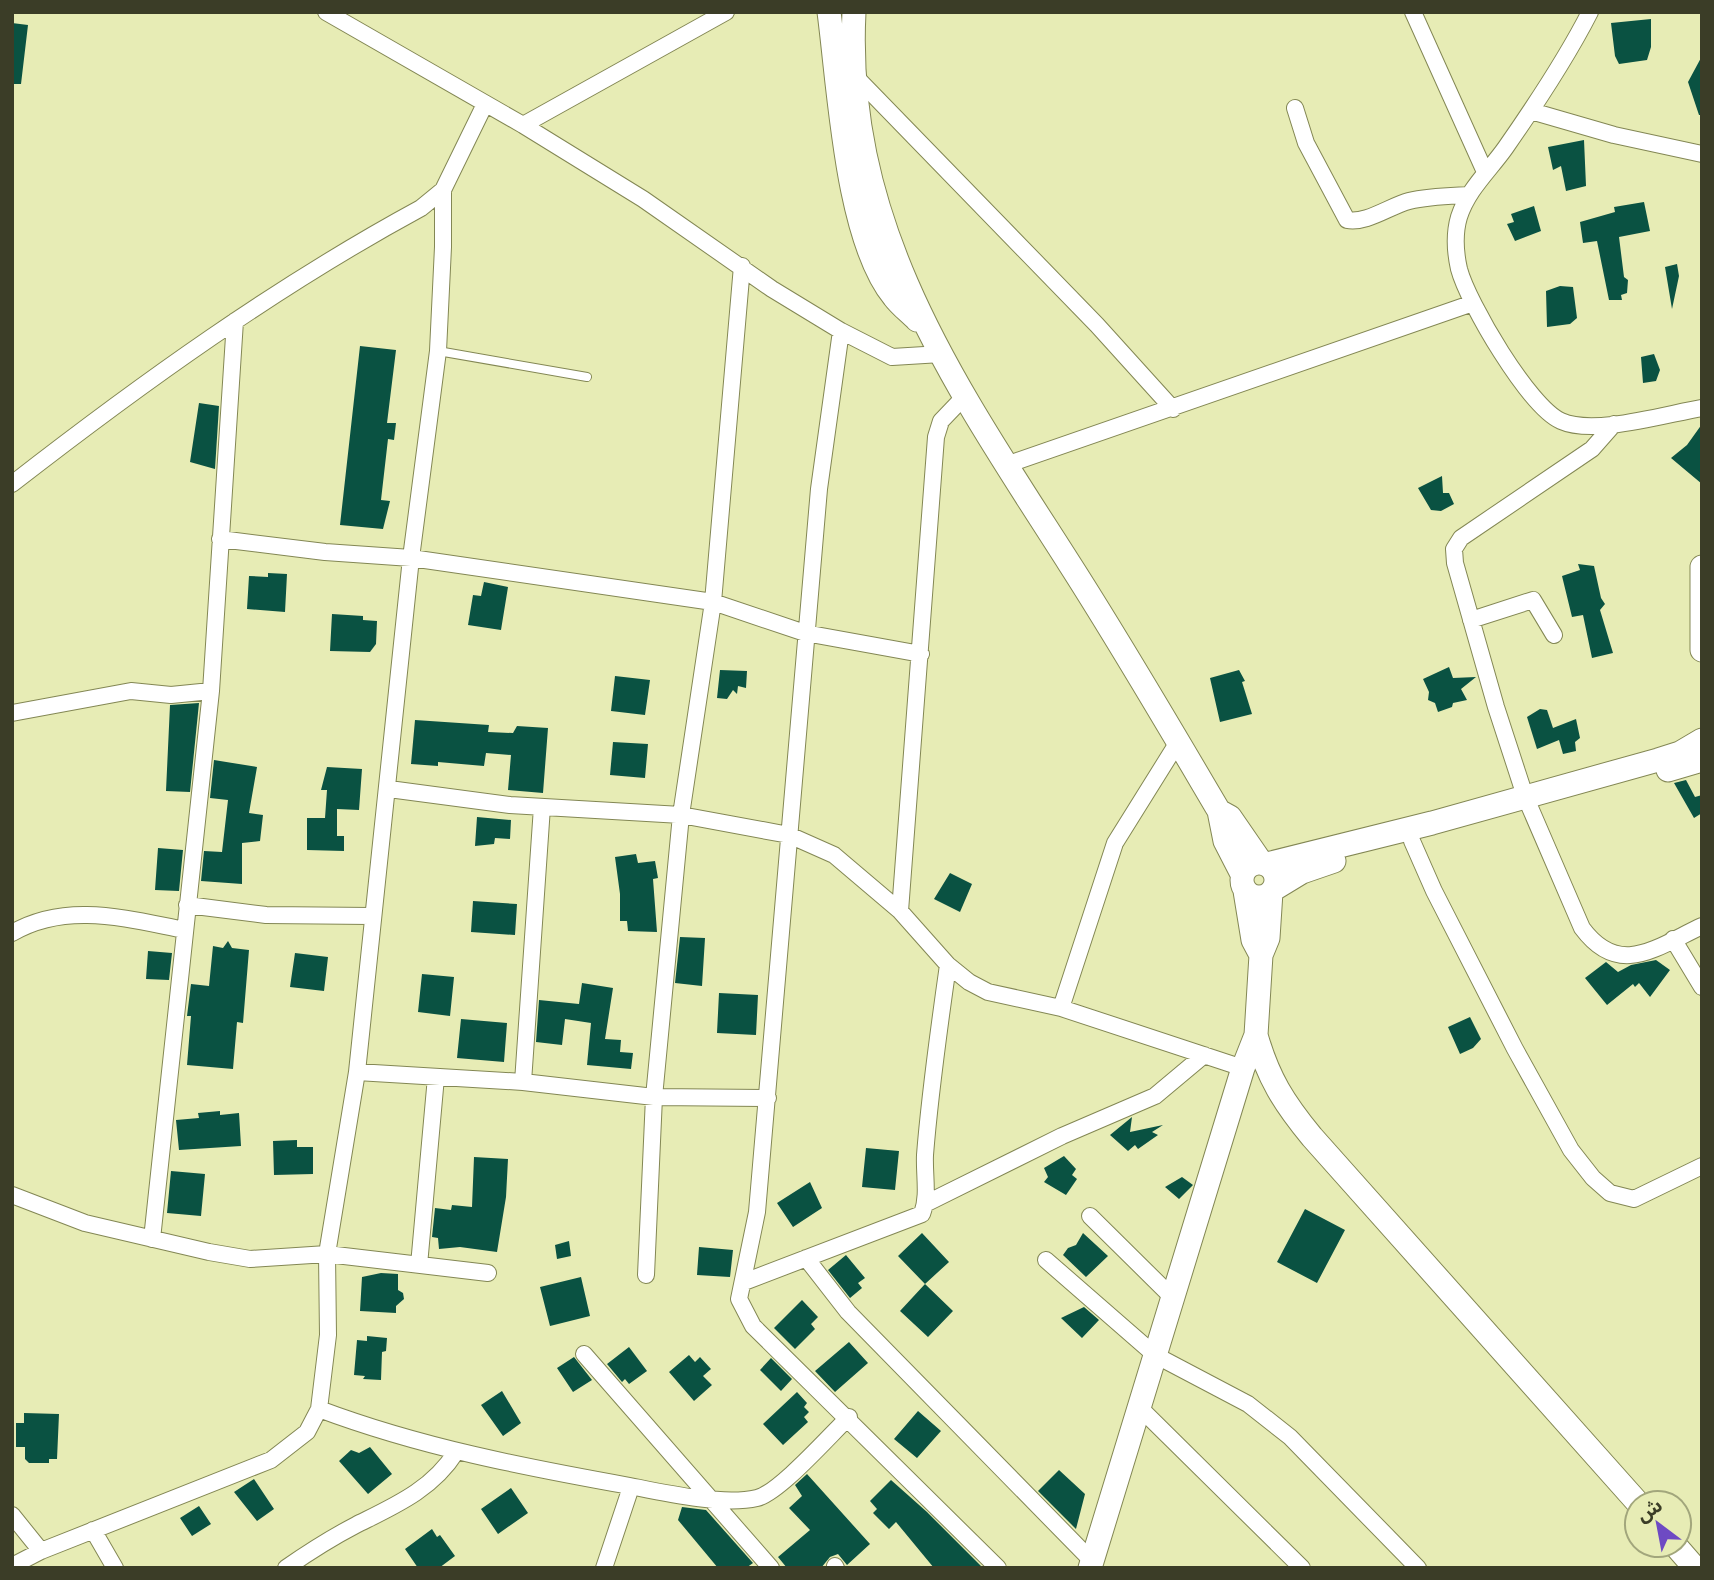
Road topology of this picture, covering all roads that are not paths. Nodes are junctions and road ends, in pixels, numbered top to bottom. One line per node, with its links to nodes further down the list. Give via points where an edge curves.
1 (326, 12): 8 (street)
2 (726, 12): 11 (street)
3 (829, 12): 19 (street, via 847,158 869,247 893,296)
4 (854, 12): 7 (street)
5 (1413, 12): 13 (street)
6 (1588, 14): 10 (street)
7 (854, 75): 19 (street, via 866,161 883,221); 26 (street)
8 (485, 104): 11 (street); 14 (street)
9 (1295, 108): 15 (street, via 1306,143 1347,220 1431,196)
10 (1531, 110): 12 (street, via 1614,135); 13 (street)
11 (523, 125): 16 (street)
12 (1702, 153)
13 (1485, 172): 15 (street)
14 (443, 190): 18 (street, via 421,208); 21 (street)
15 (1469, 195): 17 (street, via 1455,234 1460,271)
16 (742, 266): 20 (street); 34 (street)
17 (1473, 303): 26 (street); 27 (street, via 1546,411 1572,424)
18 (234, 321): 29 (street); 30 (street)
19 (927, 329): 22 (street)
20 (841, 331): 22 (street, via 892,357); 36 (street, via 827,413)
21 (438, 351): 23 (lane); 31 (street)
22 (941, 354): 24 (street)
23 (587, 377)
24 (962, 398): 28 (street); 39 (street, via 941,421 936,437)
25 (1702, 408): 27 (street)
26 (1173, 409): 28 (street)
27 (1614, 424): 35 (street, via 1592,449 1456,544 1455,563)
28 (1006, 465): 43 (street)
29 (12, 484)
30 (220, 539): 31 (street); 40 (street)
31 (411, 558): 34 (street); 45 (street)
32 (1702, 567): 33 (street)
33 (1701, 600): 38 (street)
34 (713, 602): 36 (street); 48 (street)
35 (1471, 620): 37 (street, via 1534,600); 46 (street)
36 (805, 633): 39 (street); 49 (street)
37 (1554, 635)
38 (1702, 650)
39 (920, 654): 54 (street)
40 (211, 691): 41 (street, via 171,695 131,691); 53 (street)
41 (12, 713)
42 (1702, 740): 46 (street, via 1680,753)
43 (1178, 742): 51 (street, via 1219,811 1230,817); 63 (street, via 1115,843)
44 (1702, 760): 46 (street)
45 (389, 789): 47 (street); 55 (street)
46 (1528, 803): 50 (street); 51 (street); 59 (street, via 1582,928 1596,947 1612,956 1630,956)
47 (542, 807): 48 (street); 69 (street)
48 (681, 815): 49 (street); 70 (street)
49 (789, 835): 54 (street, via 834,856); 71 (street)
50 (1412, 841): 52 (street, via 1326,863); 72 (street, via 1515,1049 1592,1178 1610,1193 1634,1199)
51 (1254, 873): 52 (street, via 1275,872); 60 (street, via 1253,940)
52 (1272, 891): 60 (street, via 1268,938)
53 (187, 905): 55 (street, via 266,915); 57 (street)
54 (900, 911): 61 (street)
55 (371, 916): 67 (street)
56 (1702, 926): 59 (street)
57 (185, 930): 58 (street, via 86,913 48,918); 76 (street)
58 (12, 933)
59 (1673, 939): 62 (street)
60 (1261, 955): 64 (street)
61 (948, 965): 63 (street, via 988,992); 74 (street, via 925,1156)
62 (1702, 987)
63 (1061, 1008): 65 (street)
64 (1256, 1035): 66 (street); 92 (street, via 1266,1070 1311,1137)
65 (1204, 1055): 66 (street); 74 (street, via 1155,1096)
66 (1243, 1068): 84 (street)
67 (357, 1072): 68 (street); 77 (street)
68 (436, 1077): 69 (street); 80 (street)
69 (523, 1082): 70 (street)
70 (654, 1097): 71 (street); 82 (street)
71 (768, 1098): 83 (street, via 757,1212)
72 (1702, 1166)
73 (12, 1195): 76 (street, via 85,1223)
74 (926, 1203): 78 (street, via 915,1218)
75 (1090, 1216): 84 (street)
76 (152, 1239): 77 (street, via 250,1259)
77 (327, 1254): 80 (street); 88 (street, via 328,1335)
78 (806, 1258): 83 (street); 97 (street, via 848,1312)
79 (1046, 1260): 86 (street)
80 (419, 1265): 81 (street)
81 (488, 1273)
82 (646, 1275)
83 (744, 1282): 89 (street, via 739,1299 753,1326)
84 (1173, 1298): 86 (street)
85 (584, 1354): 93 (street)
86 (1155, 1355): 87 (street); 105 (street, via 1248,1404 1290,1437)
87 (1139, 1407): 97 (street); 104 (street)
88 (319, 1409): 90 (street); 95 (street, via 307,1432 271,1460)
89 (849, 1417): 93 (street, via 767,1494 757,1499); 103 (street)
90 (456, 1452): 91 (street); 100 (street, via 418,1492)
91 (631, 1487): 93 (street); 101 (street)
92 (1625, 1489)
93 (710, 1498): 102 (street)
94 (12, 1515): 96 (street)
95 (93, 1530): 96 (street); 99 (street)
96 (41, 1550): 98 (street)
97 (1091, 1565)
98 (12, 1566)
99 (115, 1568)
100 (286, 1568)
101 (604, 1568)
102 (771, 1568)
103 (999, 1568)
104 (1302, 1568)
105 (1418, 1568)

